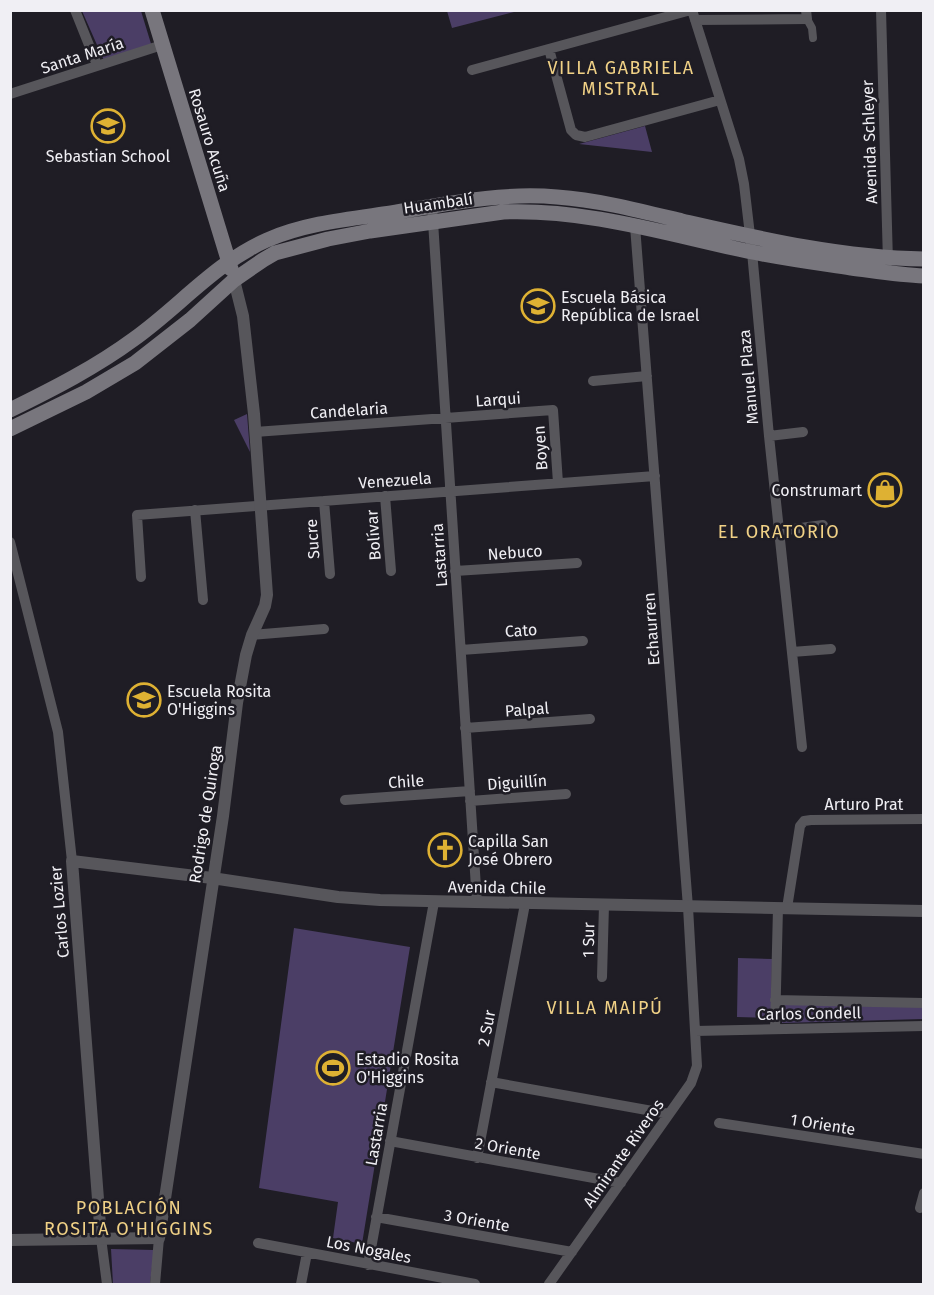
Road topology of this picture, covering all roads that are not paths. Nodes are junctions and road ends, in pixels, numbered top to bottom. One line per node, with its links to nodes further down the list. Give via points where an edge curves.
1 (75, 10): 10 (street)
2 (152, 10): 8 (main road, Rosauro Acuña)
3 (881, 10): 20 (street, Avenida Schleyer)
4 (693, 14): 5 (street); 9 (street); 13 (street, Manuel Plaza)
5 (768, 15): 6 (street)
6 (807, 15): 7 (street)
7 (813, 38)
8 (162, 45): 10 (street, Santa María); 19 (main road, Rosauro Acuña)
9 (549, 49): 11 (street); 13 (street, via 571,130 576,135 585,137)
10 (97, 66): 12 (street, Santa María)
11 (472, 70)
12 (10, 94)
13 (720, 100): 16 (street, Manuel Plaza, via 739,159)
14 (433, 214): 15 (main road, Huambalí, via 580,215); 16 (main road, Huambalí, via 522,195 558,197); 19 (main road, Huambalí, via 326,223 294,230); 22 (main road, Huambalí, via 290,248 275,253); 27 (street, Lastarria)
15 (635, 226): 17 (main road, Huambalí); 23 (street, Echaurren)
16 (751, 236): 17 (street, Manuel Plaza); 20 (main road, Huambalí)
17 (752, 252): 20 (main road, Huambalí, via 823,264); 31 (street, Manuel Plaza)
18 (924, 259): 20 (main road, Huambalí)
19 (229, 262): 22 (main road, Rosauro Acuña); 25 (main road, Huambalí, via 135,339)
20 (888, 265): 21 (main road, Huambalí)
21 (924, 276)
22 (234, 280): 28 (main road, Huambalí, via 135,363); 29 (street, Rodrigo de Quiroga, via 243,316)
23 (647, 376): 24 (street); 32 (street, Echaurren)
24 (593, 381)
25 (10, 410)
26 (553, 410): 27 (street, Larqui); 33 (street, Boyen)
27 (446, 418): 29 (street, Candelaria); 34 (street, Lastarria)
28 (10, 429)
29 (255, 432): 37 (street, Rodrigo de Quiroga)
30 (803, 432): 31 (street)
31 (769, 436): 40 (street, Manuel Plaza)
32 (655, 476): 33 (street, Venezuela); 67 (street, Echaurren)
33 (558, 483): 34 (street, Venezuela)
34 (450, 491): 35 (street, Venezuela); 44 (street, Lastarria)
35 (385, 496): 36 (street, Venezuela); 43 (street, Bolívar)
36 (324, 501): 37 (street, Venezuela); 45 (street, Sucre)
37 (261, 505): 38 (street, Venezuela); 49 (street, Rodrigo de Quiroga, via 267,595)
38 (195, 510): 46 (street, Venezuela, via 137,515); 47 (street)
39 (823, 525): 40 (street)
40 (779, 531): 53 (street, Manuel Plaza)
41 (10, 542): 61 (street, Carlos Lozier, via 58,732)
42 (577, 563): 44 (street, Nebuco)
43 (390, 571)
44 (455, 571): 52 (street, Lastarria)
45 (330, 574)
46 (141, 577)
47 (202, 600)
48 (324, 629): 49 (street)
49 (252, 635): 62 (street, Rodrigo de Quiroga, via 237,703)
50 (583, 641): 52 (street, Cato)
51 (831, 649): 53 (street)
52 (460, 650): 55 (street, Lastarria)
53 (792, 652): 56 (street, Manuel Plaza)
54 (590, 719): 55 (street, Palpal)
55 (465, 728): 58 (street, Lastarria)
56 (802, 747)
57 (566, 794): 58 (street, Diguillín)
58 (470, 796): 59 (street, Chile); 64 (street, Lastarria)
59 (345, 800)
60 (924, 819): 68 (street, Arturo Prat, via 804,821)
61 (72, 861): 62 (street, Avenida Chile); 86 (street, Carlos Lozier)
62 (212, 878): 63 (street, Avenida Chile, via 338,897); 87 (street, Rodrigo de Quiroga)
63 (434, 902): 64 (street, Avenida Chile); 79 (street, Lastarria)
64 (477, 903): 65 (street, Avenida Chile)
65 (525, 903): 66 (street, Avenida Chile); 76 (street, 2 Sur)
66 (604, 905): 67 (street, Avenida Chile); 70 (street, 1 Sur)
67 (688, 907): 68 (street, Avenida Chile); 75 (street, Echaurren)
68 (783, 908): 69 (street, Avenida Chile); 71 (street)
69 (924, 911)
70 (602, 977)
71 (775, 1000): 72 (street, Carlos Condell); 74 (street)
72 (924, 1003)
73 (924, 1026): 74 (street, Carlos Condell)
74 (774, 1029): 75 (street, Carlos Condell)
75 (695, 1031): 77 (street, Almirante Riveros, via 696,1072)
76 (491, 1082): 77 (street); 81 (street, 2 Sur)
77 (669, 1114): 82 (street, Almirante Riveros)
78 (719, 1123): 80 (street, 1 Oriente)
79 (390, 1141): 81 (street, 2 Oriente); 85 (street, Lastarria)
80 (924, 1154)
81 (477, 1158): 82 (street, 2 Oriente)
82 (621, 1183): 90 (street, Almirante Riveros)
83 (924, 1193): 84 (street)
84 (920, 1208)
85 (376, 1217): 90 (street, 3 Oriente); 92 (street, Lastarria)
86 (101, 1238): 87 (street); 88 (street); 93 (street, Carlos Lozier)
87 (159, 1238): 94 (street, Rodrigo de Quiroga)
88 (10, 1240)
89 (258, 1243): 91 (street, Los Nogales)
90 (572, 1252): 97 (street, Almirante Riveros)
91 (307, 1253): 92 (street, Los Nogales); 95 (street)
92 (368, 1264): 96 (street, Los Nogales)
93 (107, 1284)
94 (155, 1284)
95 (300, 1284)
96 (475, 1284)
97 (549, 1284)

